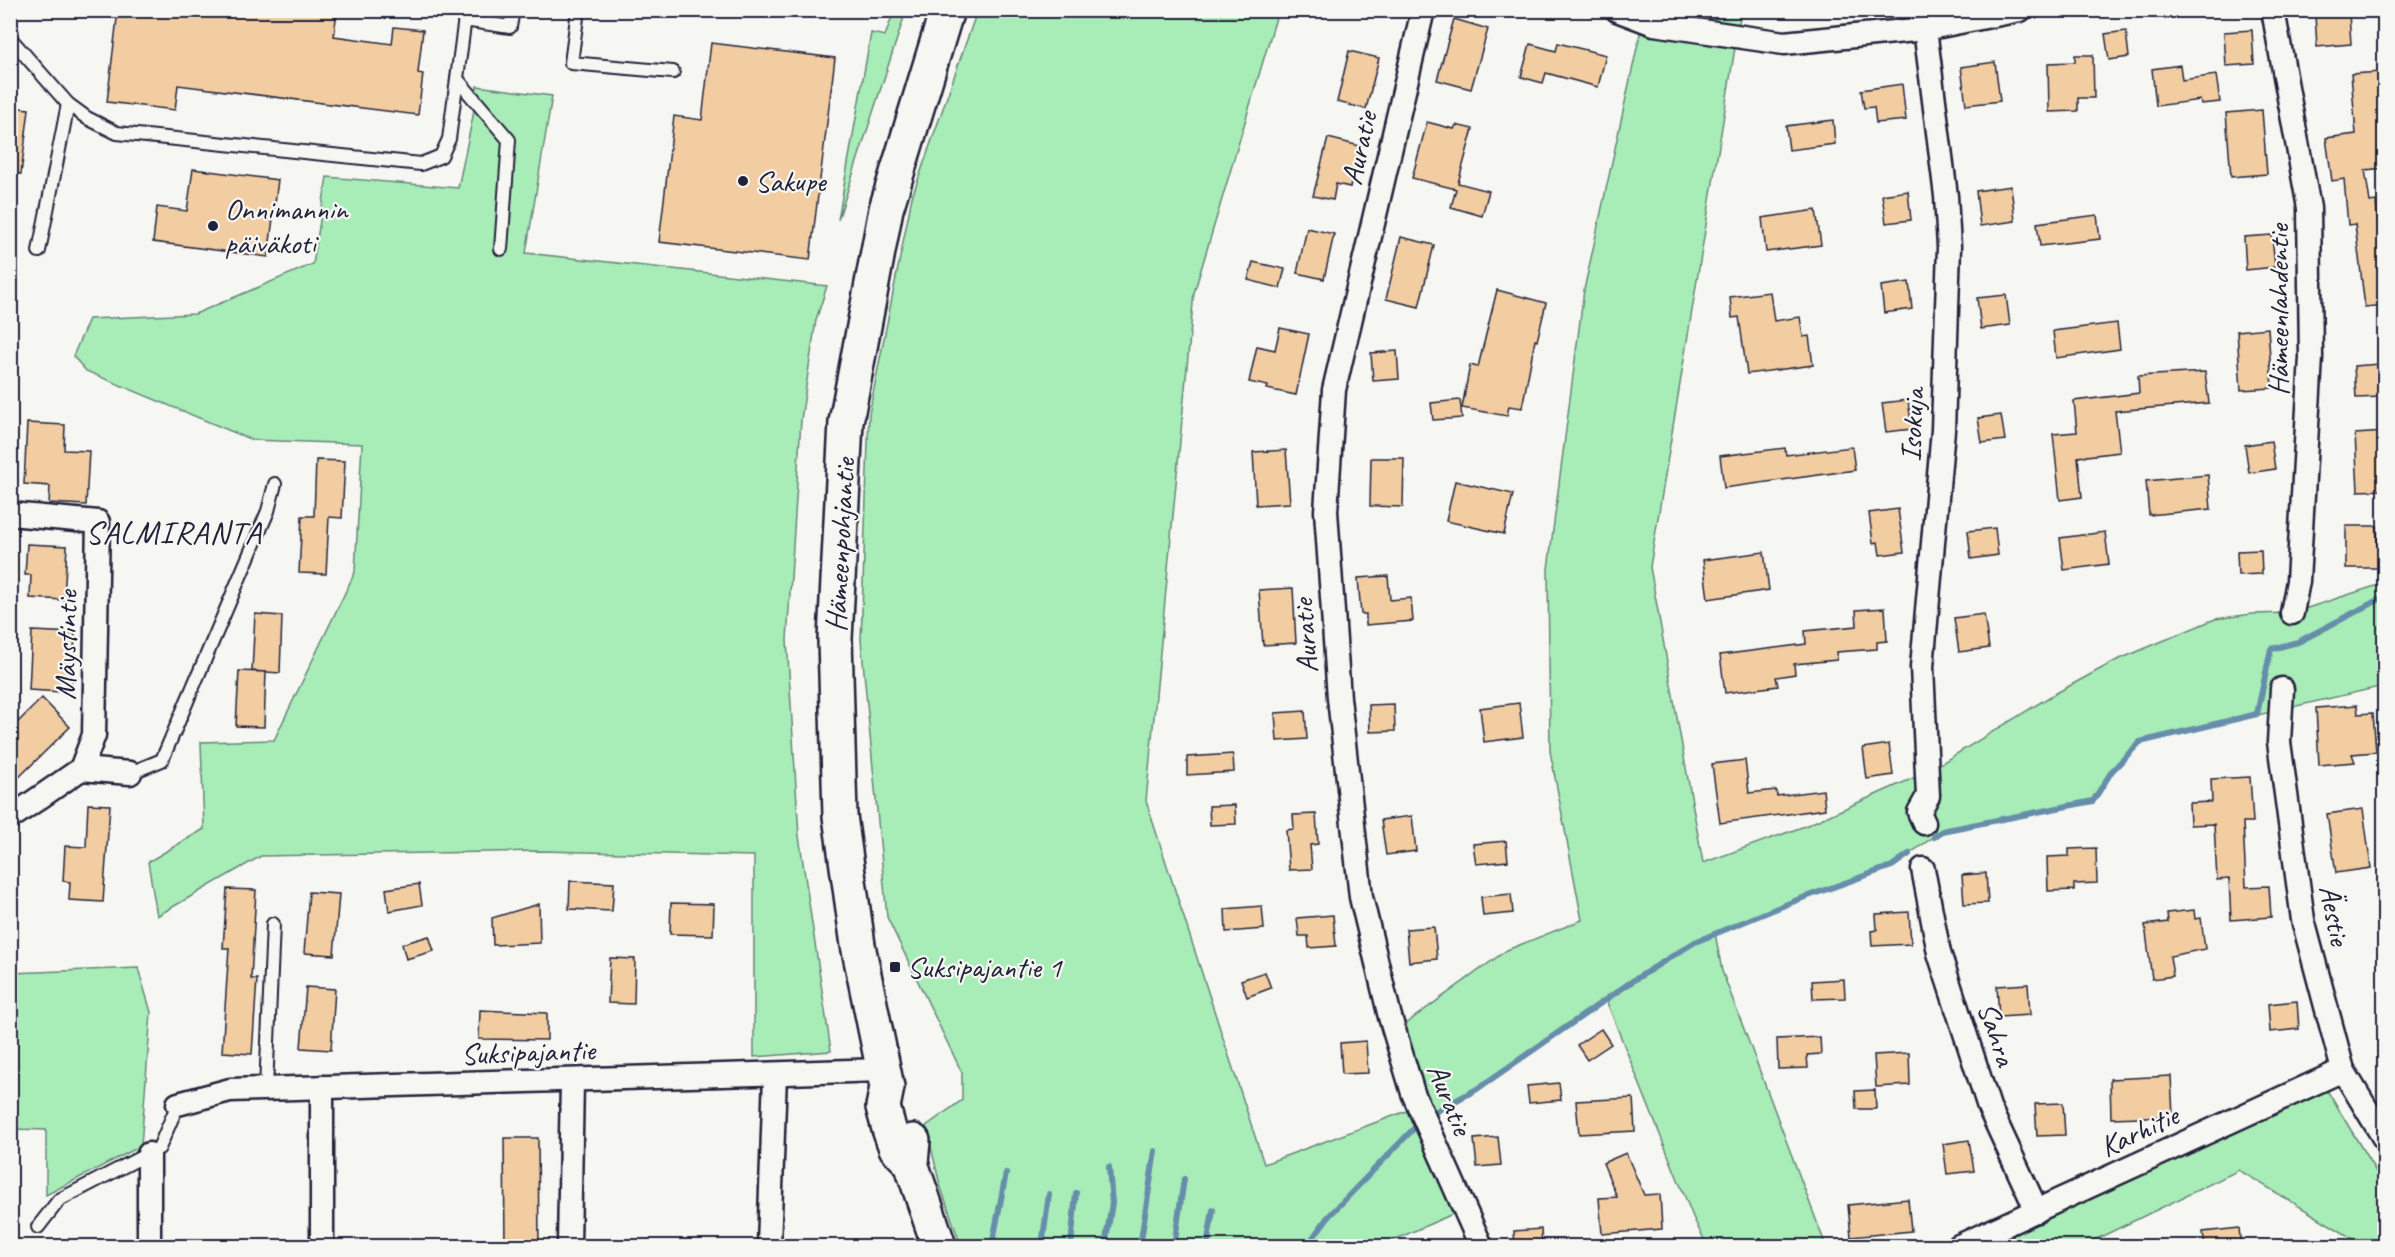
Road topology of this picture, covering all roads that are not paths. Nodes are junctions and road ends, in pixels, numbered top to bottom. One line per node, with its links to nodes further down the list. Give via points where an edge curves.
1 (513, 10): 8 (lane, via 510,27)
2 (578, 10): 11 (lane, via 571,63)
3 (947, 10): 28 (main road, Hämeenpohjantie, via 886,209 846,422 835,639 840,816 858,945)
4 (1422, 10): 42 (street, Auratie, via 1334,390 1326,511 1339,698 1361,897 1413,1093)
5 (1617, 10): 9 (street, via 1654,24 1784,43)
6 (2020, 10): 9 (street)
7 (2272, 10): 18 (street, Hämeenlahdentie, via 2309,208 2311,357 2298,581)
8 (465, 15): 12 (lane)
9 (1925, 29): 23 (street, Isokuja, via 1949,247 1943,430 1922,667 1928,796 1919,812)
10 (10, 38): 13 (lane)
11 (673, 72)
12 (457, 79): 13 (lane, via 449,139 441,156 421,164 117,133); 14 (lane, via 509,140)
13 (68, 104): 15 (lane)
14 (501, 249)
15 (39, 251)
16 (275, 484): 21 (lane, via 268,511 162,760)
17 (10, 514): 20 (street, Mäystintie, via 98,522 94,735)
18 (2292, 613)
19 (2282, 689): 26 (street, Äestie, via 2279,742 2303,920)
20 (81, 769): 21 (street); 22 (street)
21 (130, 773)
22 (10, 818)
23 (1924, 823)
24 (1923, 869): 35 (street, Sahra, via 1939,953 1989,1107)
25 (273, 924): 31 (lane)
26 (2343, 1070): 33 (street, Äestie); 35 (street, Karhitie)
27 (775, 1074): 28 (street, Suksipajantie); 29 (street, Suksipajantie); 40 (street)
28 (884, 1079): 41 (main road, Hämeenpohjantie, via 900,1102 913,1142 910,1163)
29 (572, 1081): 30 (street, Suksipajantie); 39 (street)
30 (322, 1087): 31 (street, Suksipajantie); 38 (street)
31 (266, 1089): 32 (street, Suksipajantie, via 230,1090)
32 (178, 1104): 34 (lane, via 159,1148)
33 (2385, 1138)
34 (149, 1154): 36 (lane, via 59,1200); 37 (street)
35 (2037, 1211): 43 (street, Karhitie)
36 (38, 1227)
37 (149, 1246)
38 (322, 1246)
39 (568, 1246)
40 (769, 1246)
41 (939, 1246)
42 (1481, 1246)
43 (1959, 1246)

